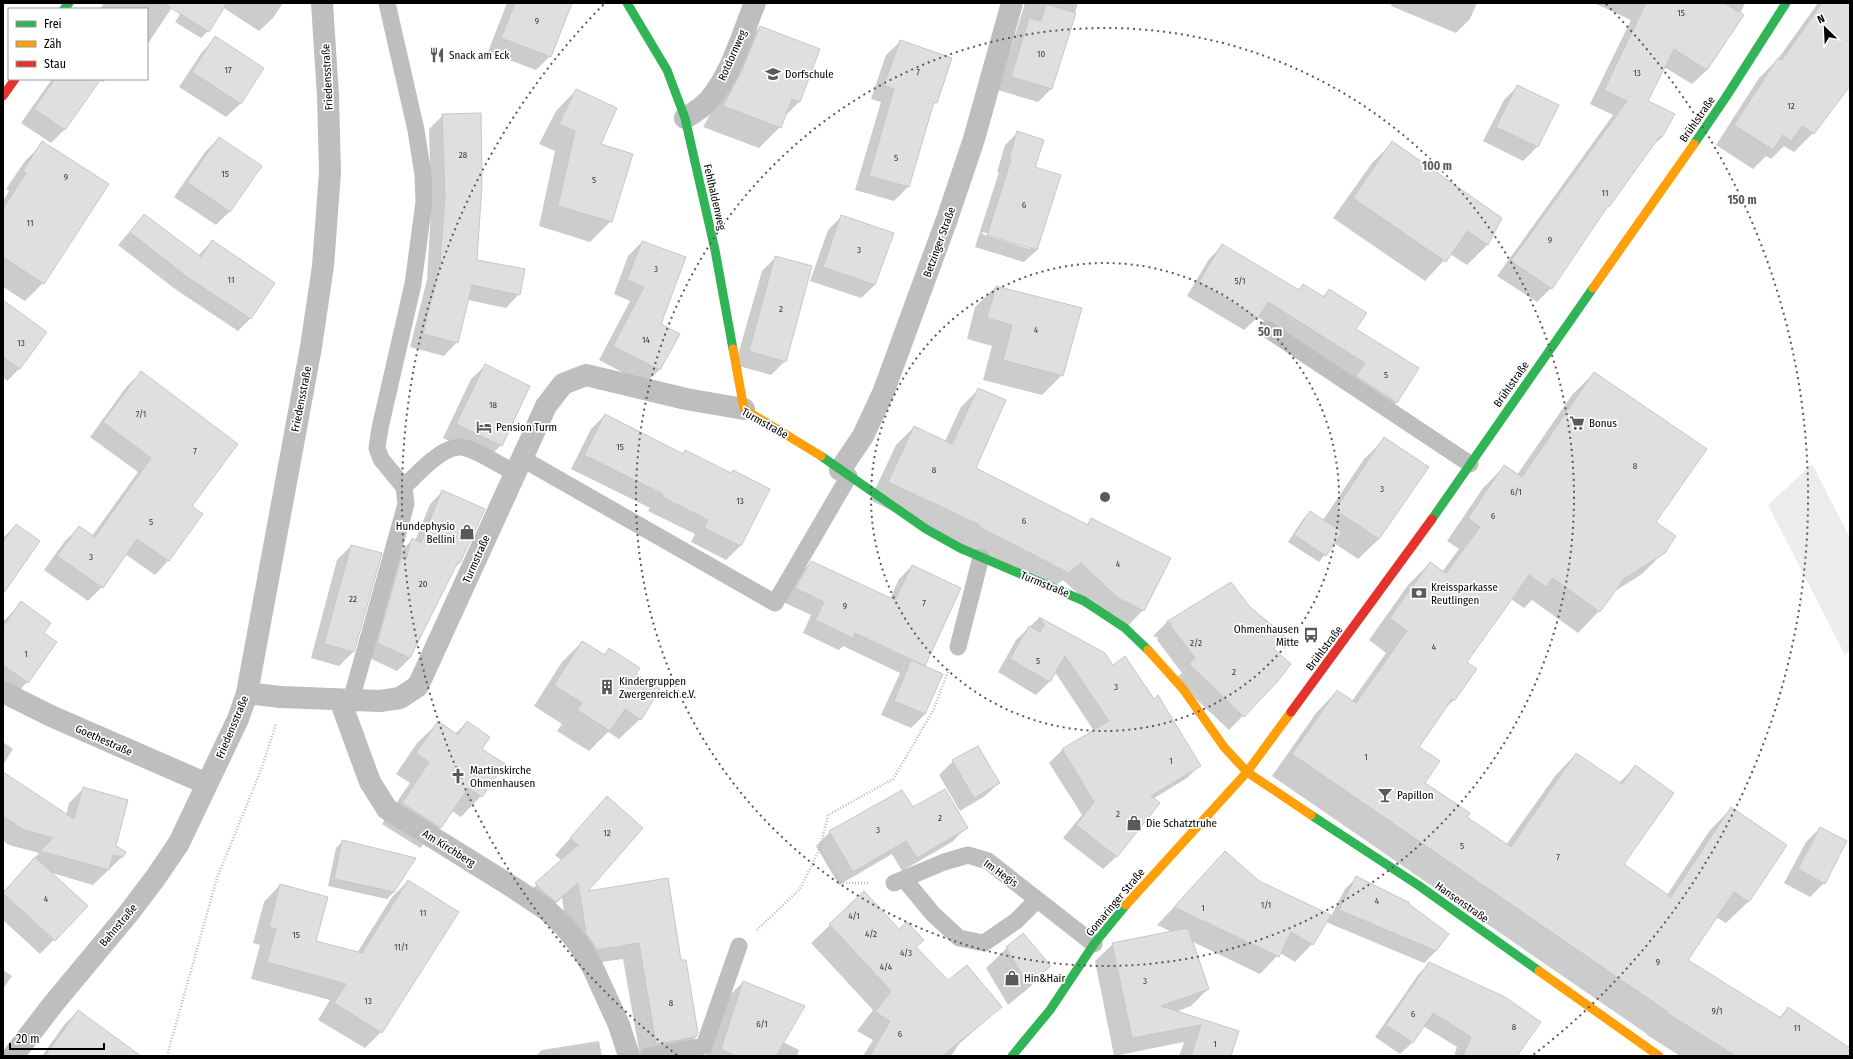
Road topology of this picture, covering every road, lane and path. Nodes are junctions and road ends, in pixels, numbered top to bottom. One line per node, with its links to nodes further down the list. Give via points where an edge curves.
1 (322, 3): 19 (street, Friedensstraße, via 330,172 323,266 311,347)
2 (387, 3): 15 (lane, via 413,114 423,196 413,284 377,448 381,459)
3 (627, 3): 9 (street, Fehlhaldenweg, via 668,70)
4 (755, 3): 9 (street, Rotdornweg, via 718,88 709,100)
5 (1012, 3): 14 (street, Betzinger Straße, via 974,139 948,219 883,393)
6 (1786, 3): 12 (street, Brühlstraße, via 1726,97)
7 (14, 80): 8 (street)
8 (3, 96)
9 (685, 118): 11 (street, Fehlhaldenweg, via 715,250)
10 (1267, 329): 12 (lane)
11 (744, 409): 13 (street, Turmstraße, via 686,399 586,375 563,384 551,400); 14 (street, Turmstraße)
12 (1470, 464): 22 (street, Brühlstraße, via 1404,559)
13 (519, 466): 14 (lane, via 774,603); 15 (lane, via 459,447 442,453); 21 (street, Turmstraße, via 418,686 400,698 380,701)
14 (845, 473): 16 (street, Turmstraße, via 926,529)
15 (404, 487): 21 (lane, via 406,504)
16 (981, 557): 17 (lane); 22 (street, Turmstraße, via 1084,601 1125,628 1182,689 1224,747)
17 (958, 647): 24 (path, via 933,711 893,779 828,815)
18 (3, 692): 23 (street, Goethestraße, via 51,716)
19 (247, 693): 20 (street); 23 (street, Friedensstraße, via 238,719)
20 (281, 698): 21 (street); 30 (path, via 275,728 261,770 217,878)
21 (346, 700): 31 (street, Am Kirchberg, via 370,782 387,810 514,888 547,910 563,925 578,943 593,968)
22 (1247, 772): 27 (street, Gomaringer Straße, via 1120,911); 34 (street, Hansenstraße, via 1418,885)
23 (207, 784): 29 (street, Bahnstraße, via 179,843 156,877)
24 (820, 848): 25 (path, via 841,883); 28 (path, via 800,889)
25 (899, 881): 26 (lane, Im Hegis, via 968,855 988,861); 26 (lane, via 959,938 984,943 1016,922)
26 (1037, 900): 27 (lane, Im Hegis)
27 (1094, 944): 33 (street, Gomaringer Straße, via 1050,1010)
28 (739, 946): 32 (lane, via 704,1046)
29 (13, 1056)
30 (167, 1056)
31 (630, 1056)
32 (648, 1056)
33 (1012, 1056)
34 (1659, 1056)

